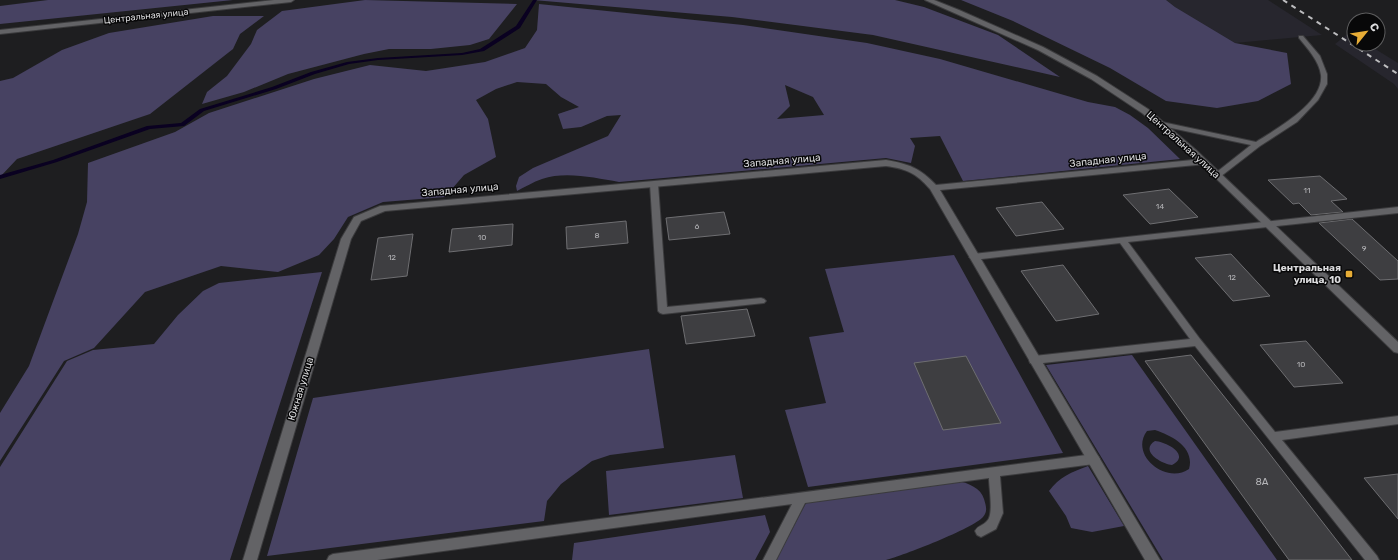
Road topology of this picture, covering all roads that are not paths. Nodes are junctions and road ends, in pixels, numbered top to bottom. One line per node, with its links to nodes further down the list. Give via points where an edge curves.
1 (291, 0): 3 (street, Центральная улица)
2 (928, 0): 5 (street, Центральная улица, via 984,21 1043,50 1128,99)
3 (0, 32)
4 (1301, 37): 6 (lane, via 1317,56 1324,74 1324,84 1316,100 1306,110)
5 (1162, 124): 6 (lane); 7 (street, Центральная улица)
6 (1257, 144): 8 (lane)
7 (1203, 162): 8 (street, Центральная улица); 10 (street, Западная улица)
8 (1217, 176): 13 (street, Центральная улица)
9 (654, 184): 10 (street, Западная улица, via 886,163 911,167); 12 (street, Западная улица, via 383,208); 16 (lane, via 663,311)
10 (934, 188): 15 (street)
11 (1397, 211): 13 (lane)
12 (357, 219): 26 (street, Южная улица, via 346,239)
13 (1268, 224): 14 (lane); 18 (street, Центральная улица)
14 (1122, 240): 15 (lane); 17 (lane)
15 (973, 256): 19 (street)
16 (761, 301)
17 (1196, 342): 19 (lane); 21 (lane)
18 (1398, 350)
19 (1034, 360): 22 (street)
20 (1398, 420): 21 (lane)
21 (1273, 437): 30 (lane)
22 (1094, 459): 23 (lane); 29 (street)
23 (994, 472): 24 (lane); 25 (lane, via 997,513 992,525)
24 (801, 498): 27 (lane); 28 (lane)
25 (981, 531)
26 (250, 560)
27 (333, 560)
28 (770, 560)
29 (1153, 560)
30 (1373, 560)

